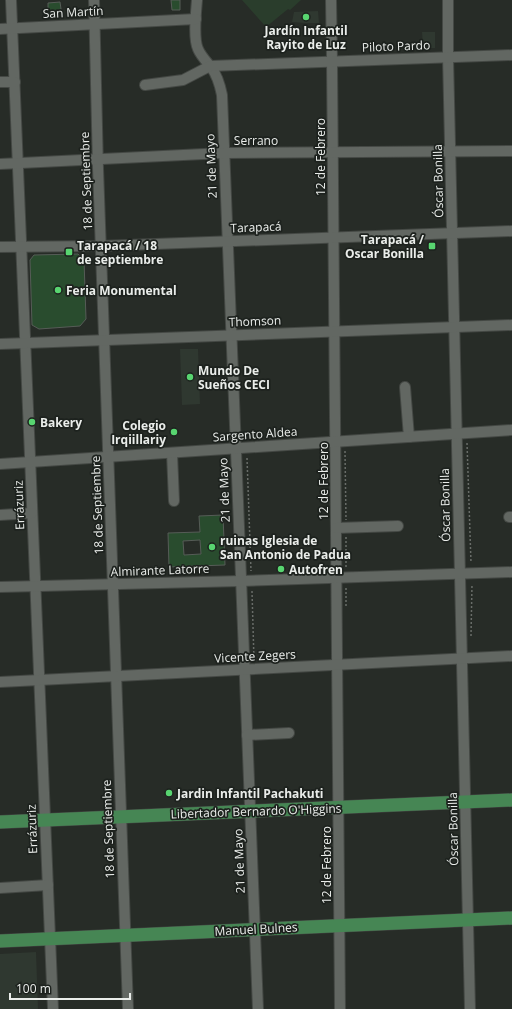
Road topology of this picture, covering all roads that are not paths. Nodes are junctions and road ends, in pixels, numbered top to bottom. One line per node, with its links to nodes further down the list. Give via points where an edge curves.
1 (11, 0): 9 (street, Errázuriz)
2 (94, 0): 7 (street, 18 de Septiembre)
3 (331, 0): 12 (street, 12 de Febrero)
4 (448, 0): 11 (street, Óscar Bonilla)
5 (199, 1): 6 (street, 21 de Mayo)
6 (196, 19): 7 (street, San Martín); 13 (street, 21 de Mayo, via 197,47)
7 (95, 24): 9 (street, San Martín); 21 (street, 18 de Septiembre)
8 (0, 29): 9 (street, San Martín)
9 (13, 29): 15 (street, Errázuriz)
10 (512, 55): 11 (street, Piloto Pardo)
11 (448, 57): 12 (street, Piloto Pardo); 19 (street, Óscar Bonilla)
12 (332, 61): 13 (street, Piloto Pardo); 18 (street, 12 de Febrero)
13 (210, 66): 16 (street, via 183,80); 20 (street, 21 de Mayo, via 218,78 221,90)
14 (0, 82): 15 (street)
15 (15, 82): 22 (street, Errázuriz)
16 (145, 85)
17 (512, 151): 19 (street, Serrano)
18 (333, 152): 19 (street, Serrano); 20 (street, Serrano); 26 (street, 12 de Febrero)
19 (450, 152): 25 (street, Óscar Bonilla)
20 (224, 153): 21 (street, Serrano); 27 (street, 21 de Mayo)
21 (98, 159): 22 (street, Serrano); 28 (street, 18 de Septiembre)
22 (18, 163): 23 (street, Serrano); 30 (street, Errázuriz)
23 (0, 164)
24 (512, 232): 25 (street, Tarapacá)
25 (452, 233): 26 (street, Tarapacá); 32 (street, Óscar Bonilla)
26 (334, 238): 27 (street, Tarapacá); 33 (street, 12 de Febrero)
27 (227, 241): 28 (street, Tarapacá); 34 (street, 21 de Mayo)
28 (101, 246): 30 (street, Tarapacá); 35 (street, 18 de Septiembre)
29 (0, 247): 30 (street, Tarapacá)
30 (22, 247): 36 (street, Errázuriz)
31 (512, 325): 32 (street, Thomson)
32 (454, 327): 33 (street, Thomson); 40 (street, Óscar Bonilla)
33 (334, 332): 34 (street, Thomson); 42 (street, 12 de Febrero)
34 (231, 336): 35 (street, Thomson); 43 (street, 21 de Mayo)
35 (104, 340): 36 (street, Thomson); 45 (street, 18 de Septiembre)
36 (26, 343): 37 (street, Thomson); 46 (street, Errázuriz)
37 (0, 344)
38 (405, 387): 41 (street)
39 (512, 430): 40 (street, Sargento Aldea)
40 (457, 433): 41 (street, Sargento Aldea); 54 (street, Óscar Bonilla)
41 (409, 437): 42 (street, Sargento Aldea)
42 (336, 442): 43 (street, Sargento Aldea); 52 (street, 12 de Febrero)
43 (236, 449): 44 (street, Sargento Aldea); 56 (street, 21 de Mayo)
44 (172, 453): 45 (street, Sargento Aldea); 48 (street)
45 (108, 457): 46 (street, Sargento Aldea); 57 (street, 18 de Septiembre)
46 (30, 462): 47 (street, Sargento Aldea); 49 (street, Errázuriz)
47 (0, 464)
48 (174, 501)
49 (32, 513): 50 (street); 59 (street, Errázuriz)
50 (0, 515)
51 (398, 526): 52 (street)
52 (341, 528): 55 (street, 12 de Febrero)
53 (512, 572): 54 (street, Almirante Latorre)
54 (460, 574): 55 (street, Almirante Latorre); 61 (street, Óscar Bonilla)
55 (337, 578): 56 (street, Almirante Latorre); 62 (street, 12 de Febrero)
56 (241, 581): 57 (street, Almirante Latorre); 63 (street, 21 de Mayo)
57 (113, 584): 59 (street, Almirante Latorre); 64 (street, 18 de Septiembre)
58 (0, 587): 59 (street, Almirante Latorre)
59 (35, 587): 65 (street, Errázuriz)
60 (512, 656): 61 (street, Vicente Zegers)
61 (462, 658): 62 (street, Vicente Zegers); 70 (street, Óscar Bonilla)
62 (337, 665): 63 (street, Vicente Zegers); 71 (street, 12 de Febrero)
63 (250, 669): 64 (street, Vicente Zegers); 68 (street, 21 de Mayo)
64 (116, 676): 65 (street, Vicente Zegers); 73 (street, 18 de Septiembre)
65 (39, 680): 66 (street, Vicente Zegers); 74 (street, Errázuriz)
66 (0, 682)
67 (289, 733): 68 (street)
68 (247, 735): 72 (street, 21 de Mayo)
69 (512, 800): 70 (main road, Libertador Bernardo O'Higgins)
70 (465, 802): 71 (main road, Libertador Bernardo O'Higgins); 79 (street, Óscar Bonilla)
71 (338, 808): 72 (main road, Libertador Bernardo O'Higgins); 80 (street, 12 de Febrero)
72 (250, 812): 73 (main road, Libertador Bernardo O'Higgins); 81 (street, 21 de Mayo)
73 (121, 817): 74 (main road, Libertador Bernardo O'Higgins); 82 (street, 18 de Septiembre)
74 (45, 820): 75 (main road, Libertador Bernardo O'Higgins); 76 (street, Errázuriz)
75 (0, 822)
76 (48, 886): 77 (street); 83 (street, Errázuriz)
77 (0, 888)
78 (512, 918): 79 (main road, Manuel Bulnes)
79 (468, 920): 80 (main road, Manuel Bulnes); 89 (street, Óscar Bonilla)
80 (339, 926): 81 (main road, Manuel Bulnes); 88 (street, 12 de Febrero)
81 (255, 929): 82 (main road, Manuel Bulnes); 87 (street, 21 de Mayo)
82 (125, 935): 83 (main road, Manuel Bulnes); 86 (street, 18 de Septiembre)
83 (50, 939): 84 (main road, Manuel Bulnes); 85 (street, Errázuriz)
84 (0, 941)
85 (53, 1009)
86 (128, 1009)
87 (258, 1009)
88 (340, 1009)
89 (470, 1009)

